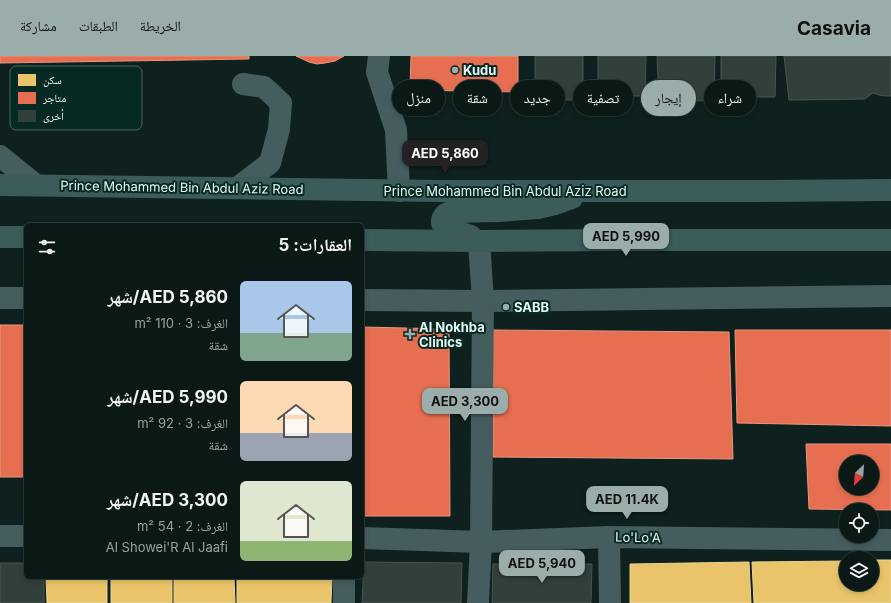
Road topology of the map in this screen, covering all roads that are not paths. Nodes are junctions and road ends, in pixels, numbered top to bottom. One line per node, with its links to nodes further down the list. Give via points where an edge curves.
1 (376, 61): 8 (street, via 396,130)
2 (243, 84): 6 (street, via 264,87 281,103 279,129 270,163)
3 (0, 156): 5 (street)
4 (0, 185): 5 (main road, Prince Mohammed Bin Abdul Aziz Road)
5 (36, 185): 6 (main road, Prince Mohammed Bin Abdul Aziz Road)
6 (237, 188): 8 (main road, Prince Mohammed Bin Abdul Aziz Road)
7 (891, 190): 9 (main road, Prince Mohammed Bin Abdul Aziz Road)
8 (399, 191): 9 (main road, Prince Mohammed Bin Abdul Aziz Road)
9 (587, 191): 14 (main road, via 538,208 452,212 443,216 443,226 447,230 465,233)
10 (0, 237): 11 (main road)
11 (24, 237)
12 (364, 240): 14 (main road)
13 (891, 240): 14 (main road)
14 (479, 241): 19 (street)
15 (891, 296): 19 (street)
16 (0, 298): 17 (street)
17 (24, 298)
18 (364, 300): 19 (street)
19 (483, 301): 25 (street)
20 (0, 536): 21 (street)
21 (24, 536)
22 (609, 537): 24 (street, Lo'Lo'A); 25 (street, Lo'Lo'A); 29 (street)
23 (364, 538): 25 (street, Lo'Lo'A)
24 (891, 540)
25 (481, 542): 28 (street)
26 (344, 579): 27 (street)
27 (344, 603)
28 (478, 603)
29 (610, 603)

